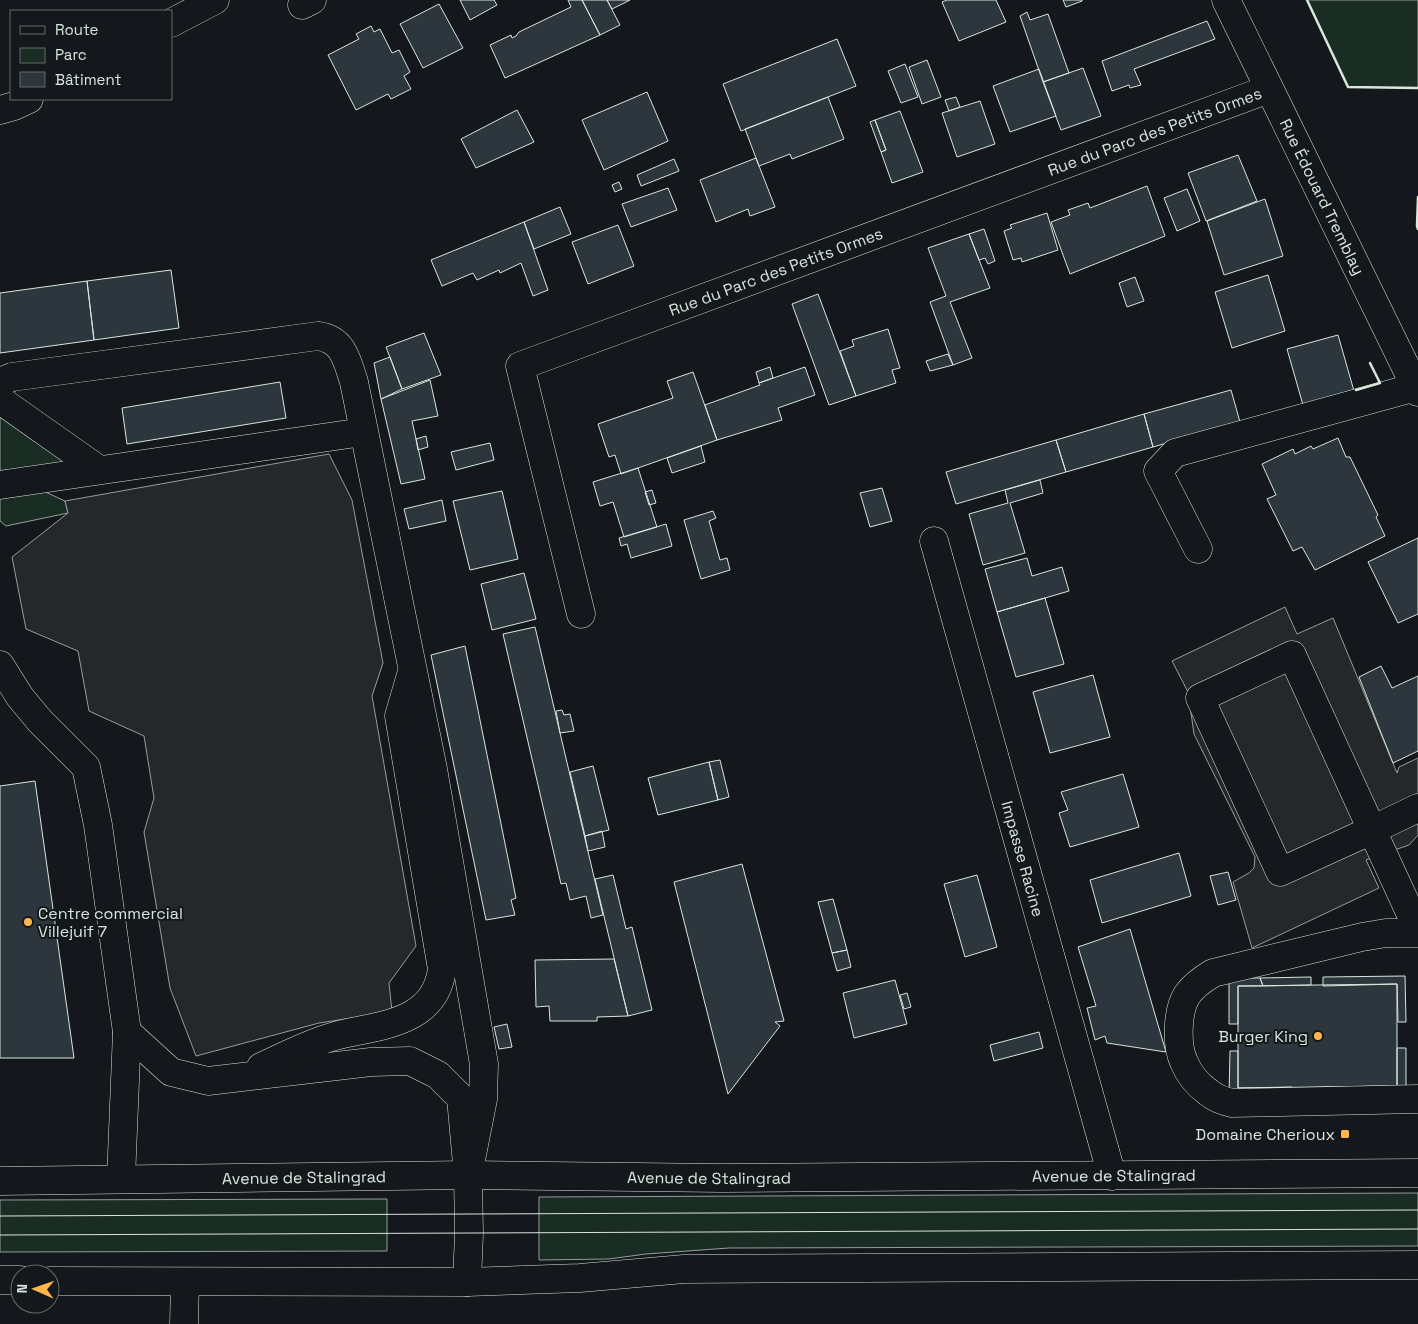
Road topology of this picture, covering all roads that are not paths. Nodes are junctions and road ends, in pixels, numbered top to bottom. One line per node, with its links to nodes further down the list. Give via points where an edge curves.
1 (215, 0): 3 (main road)
2 (1226, 0): 4 (main road, Rue Édouard Tremblay)
3 (172, 22)
4 (1269, 89): 8 (main road, Rue Édouard Tremblay); 15 (main road, Rue du Parc des Petits Ormes, via 520,366)
5 (27, 100): 6 (main road)
6 (0, 110)
7 (0, 382): 10 (main road, via 12,377 326,337 342,349 347,359)
8 (1417, 390): 14 (main road, via 1175,453 1158,471)
9 (0, 400): 11 (main road)
10 (363, 432): 11 (main road); 17 (main road)
11 (98, 469): 12 (main road)
12 (0, 485)
13 (934, 541): 26 (main road, Impasse Racine)
14 (1198, 549)
15 (582, 614)
16 (0, 665): 21 (main road, via 40,721 86,767 98,825)
17 (412, 671): 22 (main road, via 399,716 442,969 438,989 406,1018 381,1027 334,1036); 25 (main road, via 433,769 484,1064 483,1099)
18 (1418, 808): 19 (main road)
19 (1372, 830): 19 (main road, via 1280,872 1200,698 1292,655); 20 (main road)
20 (1418, 932): 23 (main road, via 1362,937 1213,973 1195,985 1186,996 1179,1027 1184,1062 1194,1080 1208,1093 1232,1103)
21 (127, 1032): 22 (main road, via 171,1072 208,1081); 27 (main road)
22 (237, 1078): 25 (main road, via 371,1062 410,1061 438,1075 461,1098)
23 (1418, 1099)
24 (1418, 1173): 26 (main road, Avenue de Stalingrad)
25 (468, 1175): 26 (main road, Avenue de Stalingrad, via 711,1178); 27 (main road, Avenue de Stalingrad); 32 (main road)
26 (1112, 1176)
27 (121, 1179): 28 (main road, Avenue de Stalingrad)
28 (0, 1180)
29 (1418, 1265): 32 (main road, via 684,1269 580,1278)
30 (60, 1281): 31 (main road)
31 (184, 1282): 32 (main road); 33 (main road)
32 (468, 1282)
33 (184, 1324)

